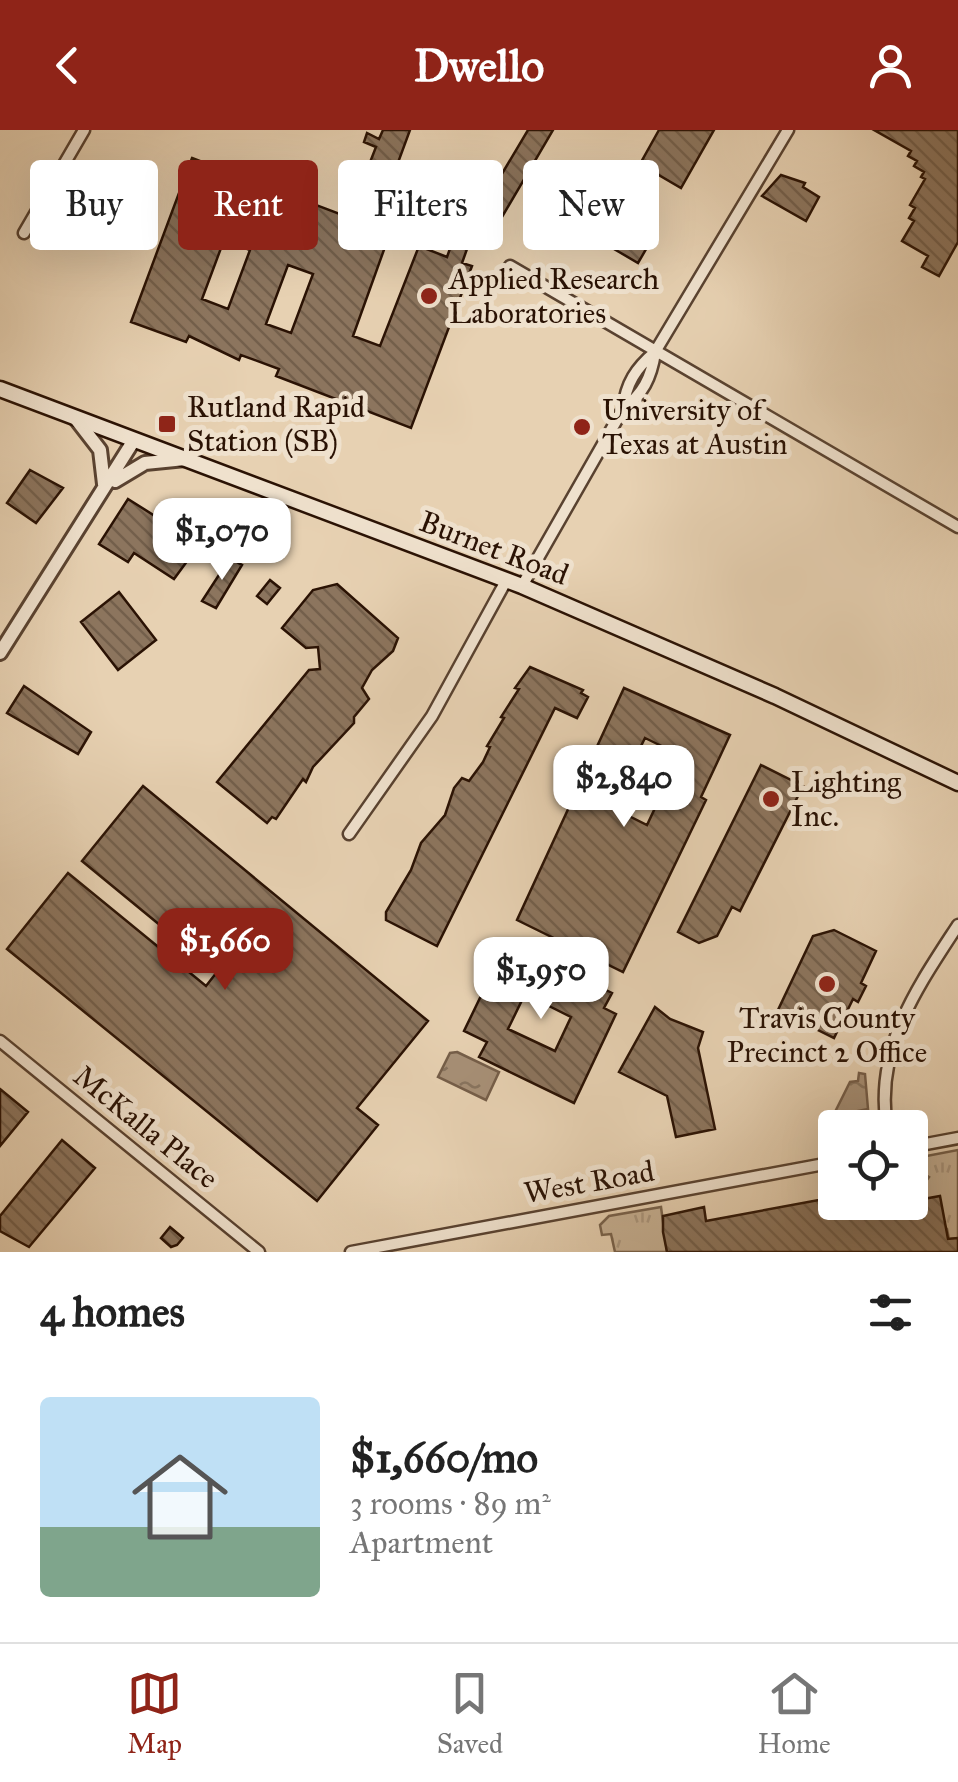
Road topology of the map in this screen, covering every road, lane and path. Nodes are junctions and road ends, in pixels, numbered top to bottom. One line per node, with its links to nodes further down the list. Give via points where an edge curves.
1 (84, 130): 3 (street)
2 (788, 130): 5 (street)
3 (24, 233)
4 (510, 266): 5 (street)
5 (655, 352): 11 (street); 13 (street, via 638,366 623,408)
6 (0, 389): 7 (main road, Burnet Road)
7 (74, 417): 8 (main road, Burnet Road); 10 (street, via 101,452)
8 (134, 440): 9 (main road, Burnet Road); 10 (street)
9 (186, 459): 10 (street, via 134,467); 12 (main road, Burnet Road)
10 (102, 493): 14 (street)
11 (955, 523)
12 (506, 581): 13 (main road, Burnet Road); 16 (street, via 432,716)
13 (522, 586): 15 (main road, Burnet Road)
14 (0, 653)
15 (958, 783)
16 (349, 834)
17 (958, 925): 19 (street, via 894,1034)
18 (0, 1041): 23 (street, McKalla Place)
19 (886, 1110)
20 (958, 1138): 21 (street)
21 (928, 1144)
22 (818, 1165): 24 (street, West Road)
23 (259, 1252)
24 (351, 1252)

